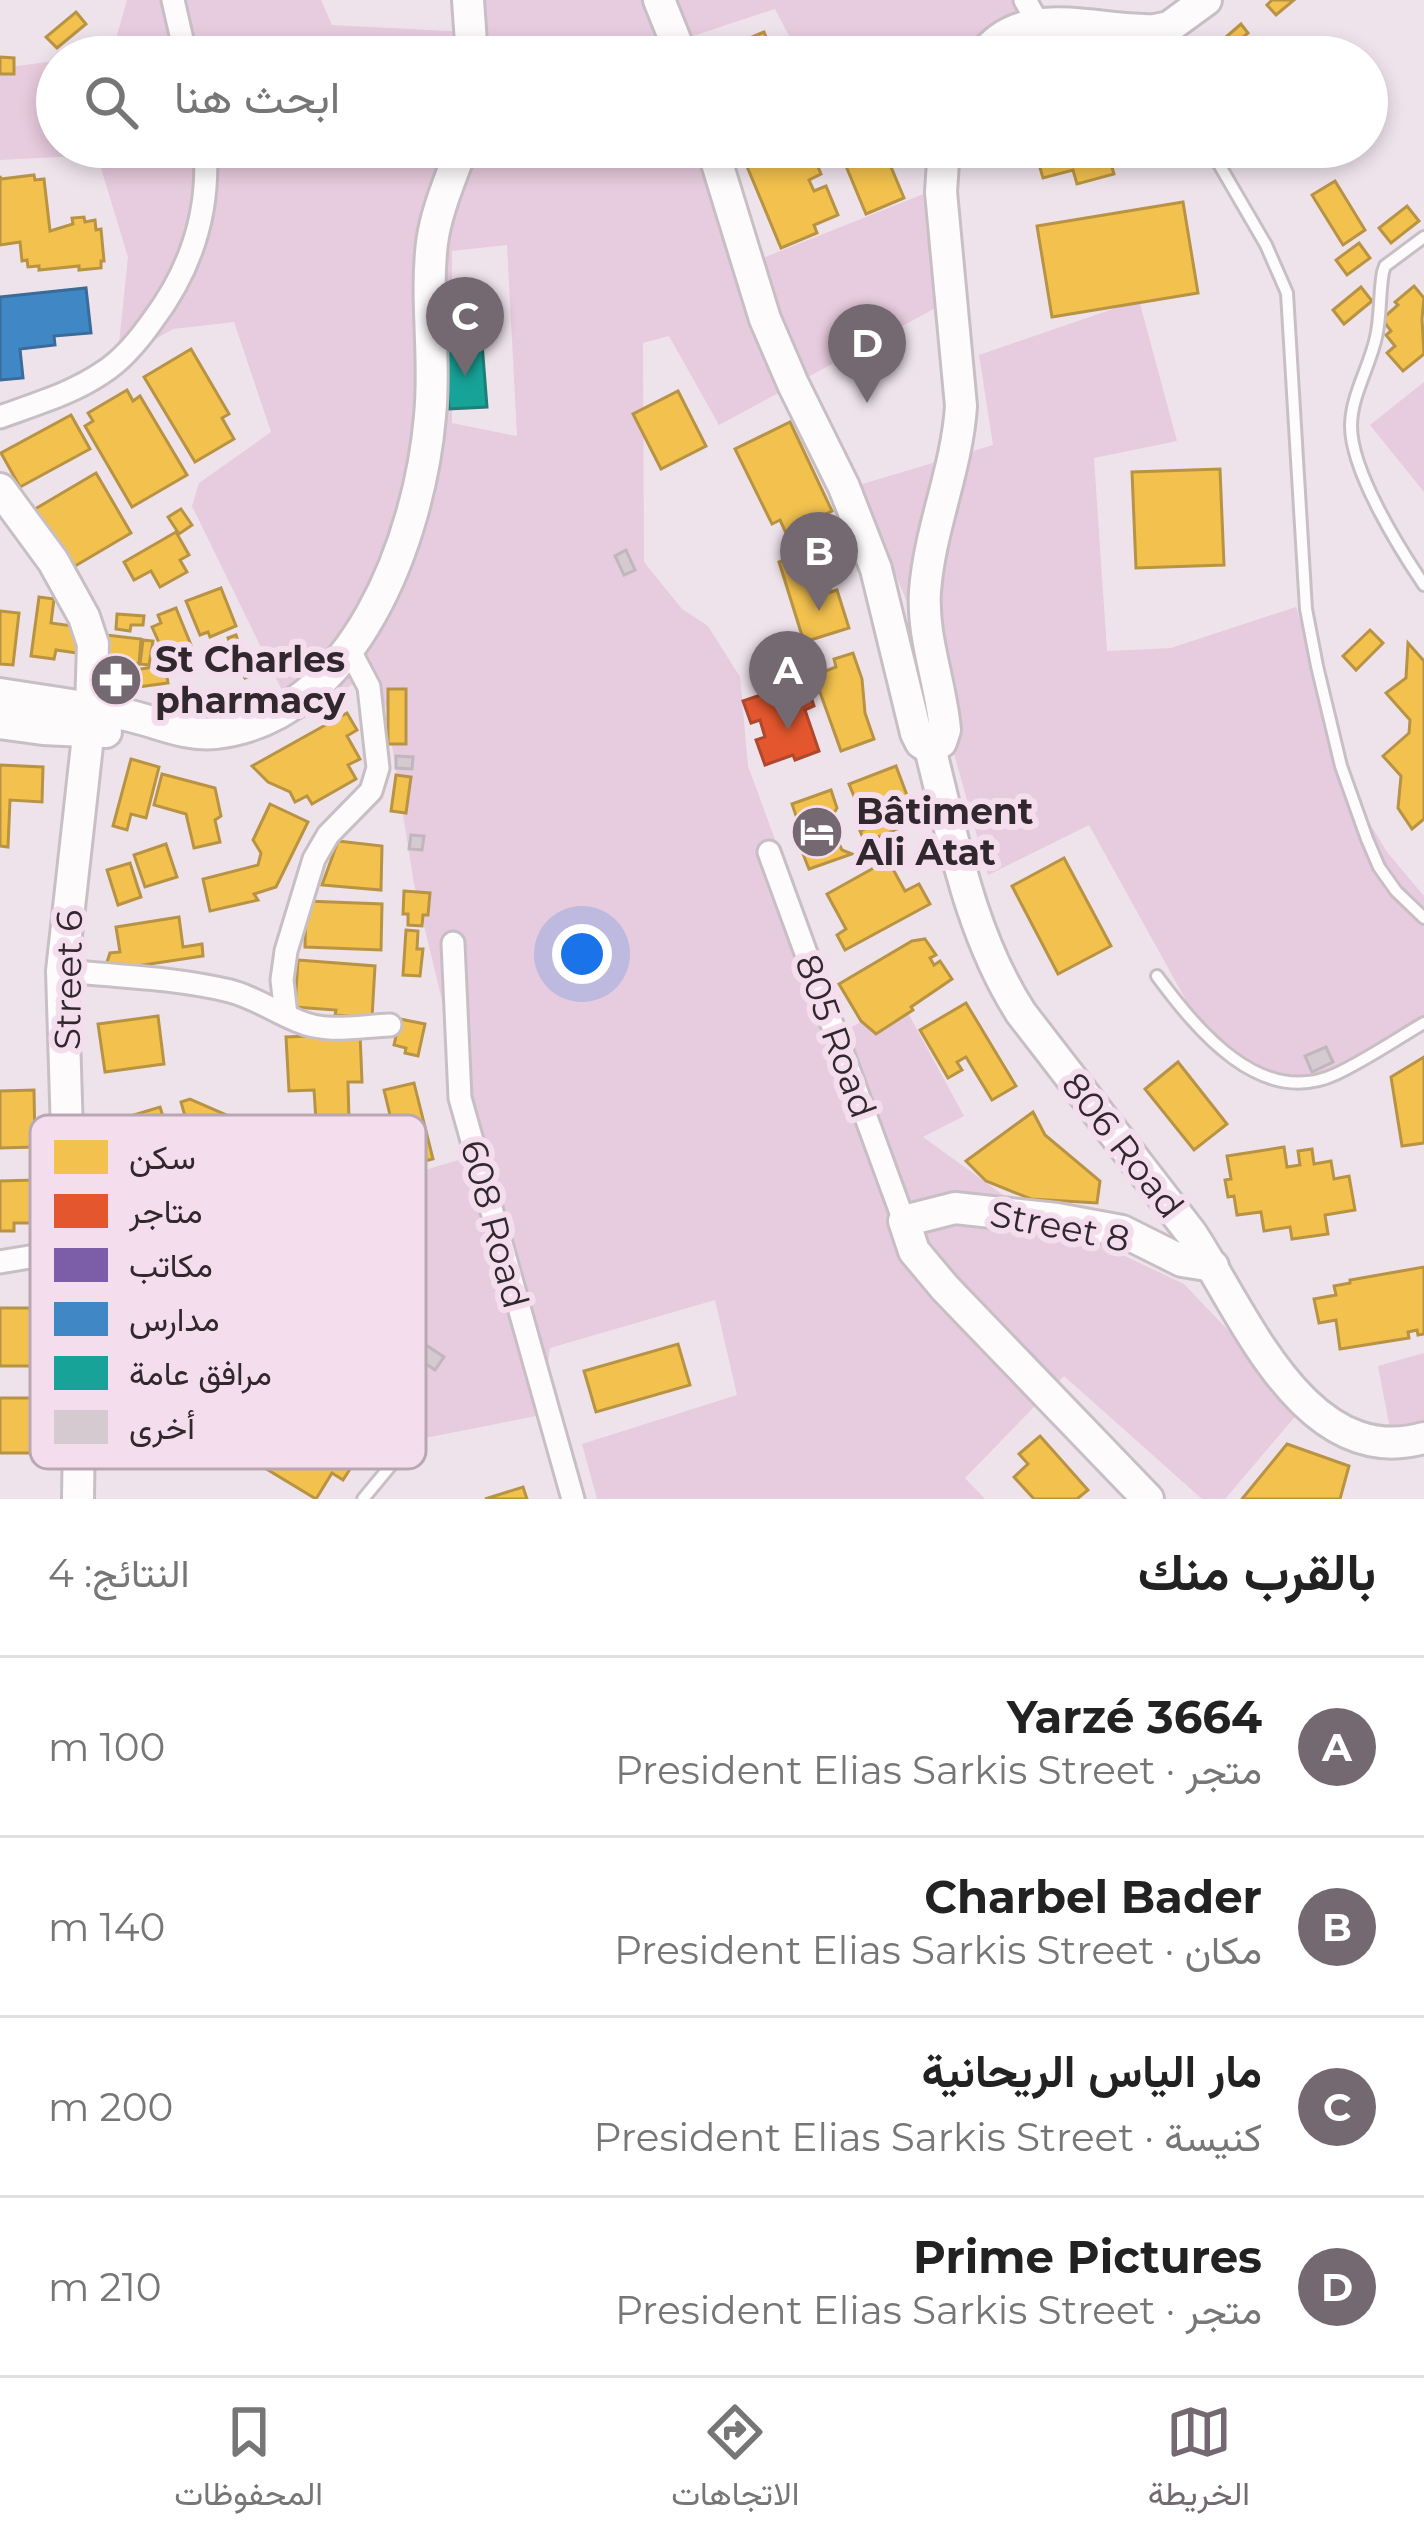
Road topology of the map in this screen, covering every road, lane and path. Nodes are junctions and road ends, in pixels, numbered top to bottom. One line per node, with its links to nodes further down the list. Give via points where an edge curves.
1 (173, 0): 6 (street)
2 (467, 0): 7 (main road)
3 (659, 0): 8 (main road)
4 (1206, 0): 11 (main road)
5 (1032, 11): 9 (main road); 10 (main road)
6 (181, 36)
7 (470, 36)
8 (674, 36)
9 (1004, 36)
10 (1130, 36)
11 (1165, 36)
12 (206, 168): 18 (street, via 197,238 145,332 106,371)
13 (455, 168): 21 (main road, via 432,238 424,461 400,554)
14 (718, 168): 25 (main road, 806 Road, via 765,320 869,549 916,733)
15 (943, 168): 25 (main road, via 961,406 925,594 945,730)
16 (1221, 168): 27 (lane, via 1287,293 1306,608 1341,766 1379,867)
17 (1424, 237): 20 (lane, via 1382,272 1377,333 1350,421 1377,503)
18 (0, 417)
19 (0, 489): 23 (main road, Street 6, via 84,617 93,644)
20 (1424, 585)
21 (349, 649): 23 (main road, via 296,700 212,734 142,734); 31 (street, via 369,686 378,768 371,790 314,859 286,951)
22 (0, 694): 23 (main road)
23 (90, 720): 24 (main road, via 43,729); 29 (main road, Street 6)
24 (0, 723)
25 (930, 748): 38 (main road, 806 Road, via 969,897 1002,983)
26 (769, 852): 35 (street, 805 Road)
27 (1424, 917)
28 (453, 943): 44 (street, 608 Road, via 460,1099)
29 (62, 971): 31 (street, via 227,990); 34 (main road, Street 6)
30 (1157, 976): 32 (lane, via 1229,1055 1277,1082 1334,1076)
31 (286, 1015): 33 (street, via 330,1029)
32 (1424, 1023)
33 (390, 1025)
34 (67, 1115)
35 (904, 1221): 38 (main road, Street 8, via 955,1208 1057,1219 1122,1231 1182,1261); 45 (main road, via 914,1251 945,1288)
36 (30, 1257): 37 (street)
37 (0, 1262)
38 (1213, 1266): 39 (main road, 806 Road, via 1259,1348 1317,1412 1372,1443)
39 (1424, 1438)
40 (78, 1469): 42 (main road, Street 6)
41 (388, 1469): 43 (lane)
42 (77, 1499)
43 (363, 1499)
44 (573, 1499)
45 (1148, 1499)

